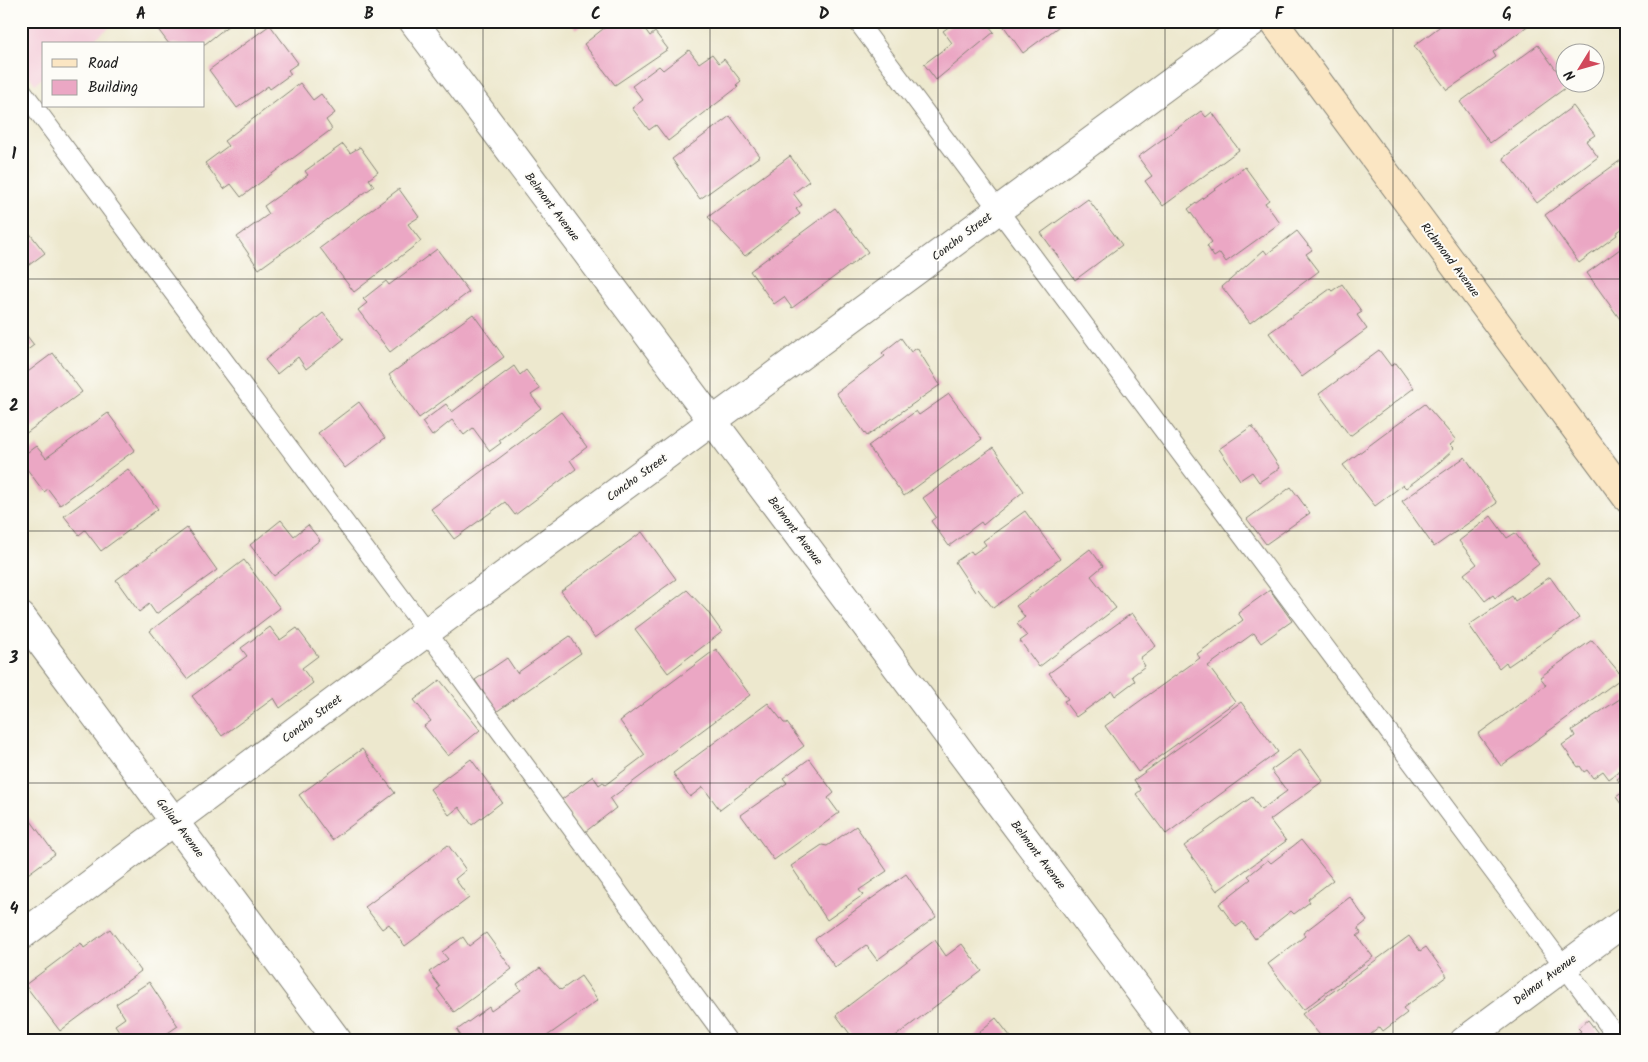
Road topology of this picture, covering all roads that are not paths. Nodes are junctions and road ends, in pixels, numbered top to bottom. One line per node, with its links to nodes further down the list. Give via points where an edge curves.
1 (413, 21): 7 (street, Belmont Avenue)
2 (856, 21): 6 (lane)
3 (1254, 21): 6 (street, Concho Street)
4 (1273, 21): 8 (street, Richmond Avenue)
5 (21, 89): 10 (lane)
6 (998, 210): 7 (street, Concho Street); 14 (lane)
7 (714, 422): 10 (street, Concho Street); 17 (street, Belmont Avenue)
8 (1627, 498)
9 (21, 616): 11 (street, Goliad Avenue)
10 (427, 632): 11 (street, Concho Street); 16 (lane)
11 (175, 821): 13 (street, Concho Street); 15 (street, Goliad Avenue)
12 (1627, 920): 14 (street, Delmar Avenue)
13 (21, 936)
14 (1564, 966): 18 (street, Delmar Avenue); 19 (lane)
15 (338, 1041)
16 (728, 1041)
17 (1177, 1041)
18 (1464, 1041)
19 (1620, 1041)

